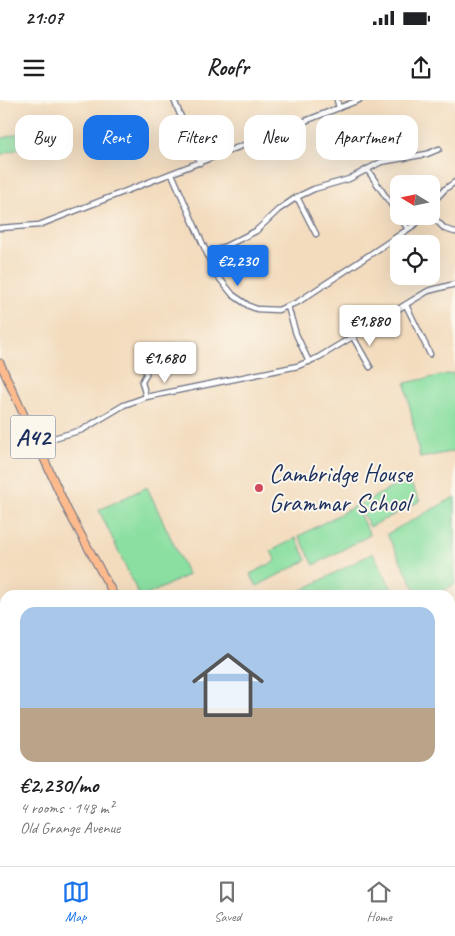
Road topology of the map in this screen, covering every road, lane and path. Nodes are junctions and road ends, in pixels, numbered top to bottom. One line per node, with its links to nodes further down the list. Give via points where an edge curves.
1 (174, 100): 6 (street)
2 (337, 100): 4 (street)
3 (359, 100): 4 (street)
4 (339, 108): 6 (street)
5 (439, 148): 7 (street, via 427,154 386,160)
6 (200, 163): 8 (street)
7 (367, 169): 11 (street, via 349,179); 12 (street)
8 (172, 174): 16 (street, via 39,225); 20 (street)
9 (455, 182): 10 (street)
10 (440, 195)
11 (297, 197): 19 (street); 20 (street, via 256,231)
12 (390, 203)
13 (440, 224): 18 (street)
14 (405, 225): 17 (street)
15 (412, 225): 17 (street)
16 (0, 228)
17 (408, 229): 23 (street)
18 (455, 232)
19 (316, 234)
20 (208, 255): 23 (street, via 225,287 241,302 267,310)
21 (455, 284): 22 (street, via 428,291)
22 (406, 305): 24 (street); 25 (street)
23 (288, 307): 27 (street)
24 (353, 337): 27 (street); 29 (street)
25 (430, 354)
26 (147, 358): 30 (street, via 142,382)
27 (309, 362): 30 (street)
28 (0, 363): 31 (main road, A42)
29 (370, 367)
30 (146, 397): 31 (street, via 124,405 82,430)
31 (36, 444): 32 (main road, A42)
32 (111, 590)

